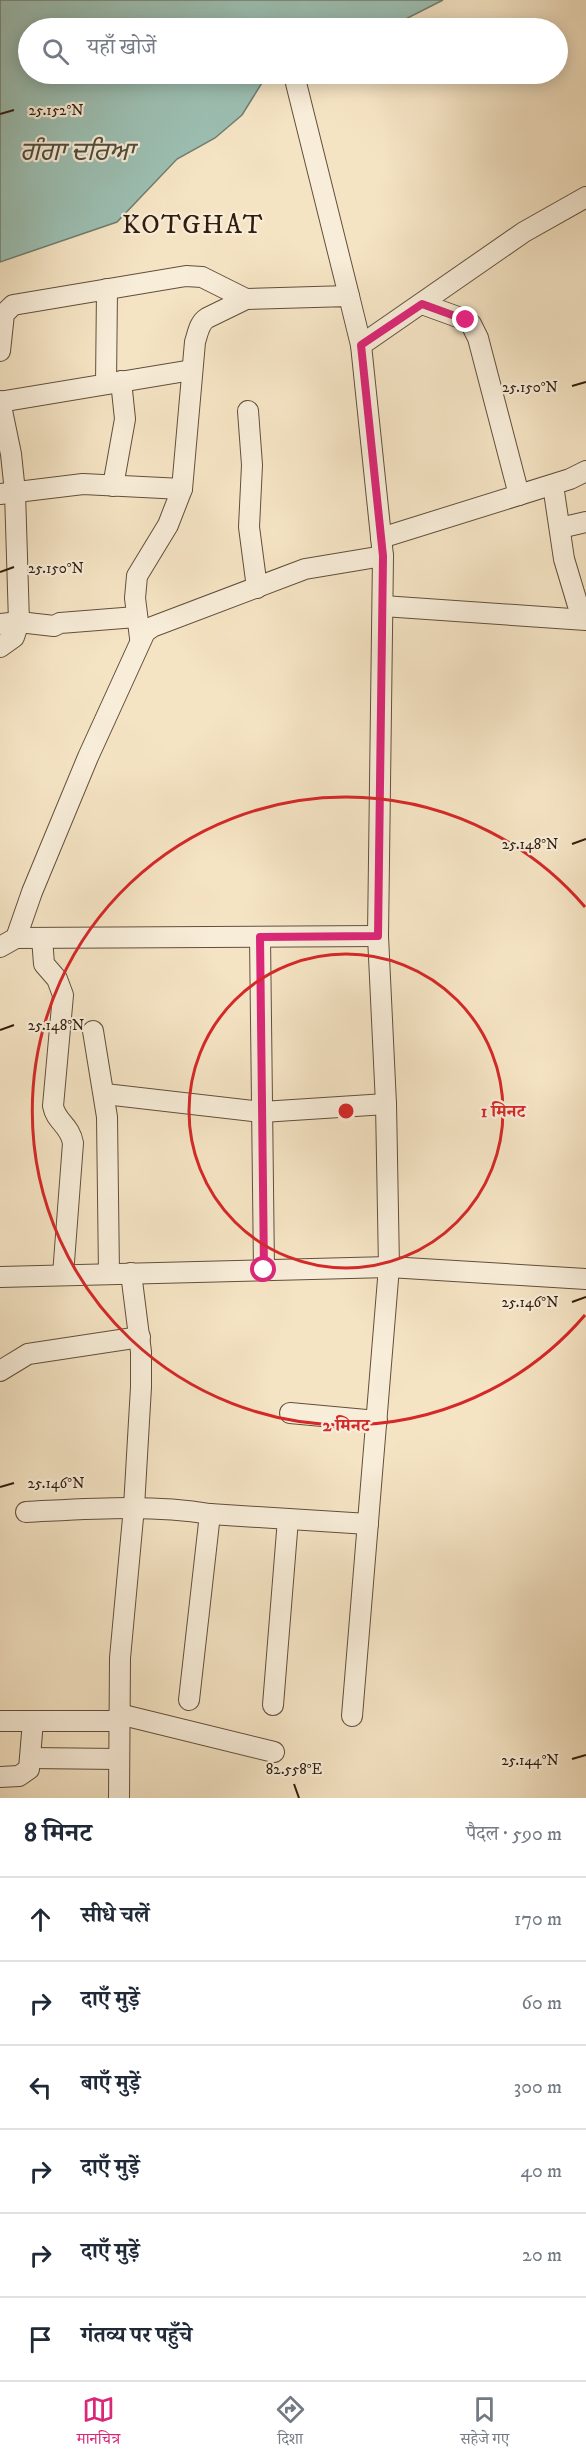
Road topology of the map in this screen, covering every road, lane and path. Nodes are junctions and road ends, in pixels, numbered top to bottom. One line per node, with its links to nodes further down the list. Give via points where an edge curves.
1 (296, 84): 4 (street)
2 (586, 196): 6 (street, via 524,232)
3 (107, 289): 5 (street, via 194,277); 7 (street); 11 (street)
4 (349, 296): 5 (street); 8 (street)
5 (246, 299): 10 (street, via 202,321)
6 (422, 304): 8 (street); 19 (street, via 471,324)
7 (7, 306): 9 (street)
8 (361, 345): 22 (street)
9 (0, 351)
10 (192, 370): 11 (street); 17 (street)
11 (114, 383): 12 (street); 16 (street, via 124,418)
12 (0, 401): 18 (street, via 11,454)
13 (248, 411): 24 (street, via 252,465 249,527)
14 (586, 471): 15 (street)
15 (553, 485): 19 (street); 21 (street)
16 (113, 486): 17 (street); 18 (street, via 83,484)
17 (182, 489): 26 (street, via 168,525 137,576)
18 (7, 493): 23 (street)
19 (519, 495): 22 (street)
20 (586, 522): 21 (street)
21 (560, 528): 27 (street, via 564,559)
22 (382, 547): 24 (street); 25 (street)
23 (9, 568): 28 (street)
24 (257, 588): 29 (street, via 152,627)
25 (382, 606): 27 (street); 31 (street)
26 (136, 617): 28 (street, via 54,626); 29 (street)
27 (584, 620)
28 (10, 623): 30 (street, via 14,637)
29 (140, 638): 34 (street)
30 (0, 647)
31 (378, 936): 32 (street); 37 (street)
32 (260, 937): 33 (street); 38 (street)
33 (42, 938): 34 (street); 43 (street, via 45,964 63,995 53,1106 73,1143)
34 (8, 942)
35 (93, 1030): 36 (street)
36 (105, 1094): 38 (street); 41 (street)
37 (387, 1104): 38 (street); 39 (street)
38 (262, 1112): 40 (street)
39 (389, 1268): 40 (street); 45 (street); 49 (street)
40 (264, 1270): 42 (street)
41 (109, 1274): 42 (street); 43 (street)
42 (131, 1274): 46 (street)
43 (63, 1275): 44 (street)
44 (0, 1277)
45 (586, 1279)
46 (140, 1337): 47 (street, via 38,1352); 50 (street)
47 (0, 1371)
48 (290, 1413): 49 (street)
49 (377, 1421): 54 (street)
50 (134, 1507): 51 (street); 52 (street); 58 (street, via 120,1658)
51 (26, 1512)
52 (210, 1514): 53 (street); 55 (street)
53 (288, 1519): 54 (street); 56 (street)
54 (368, 1524): 57 (street)
55 (189, 1700)
56 (273, 1706)
57 (352, 1716)
58 (119, 1717): 60 (street); 61 (street); 63 (street)
59 (0, 1721): 60 (street)
60 (33, 1721): 62 (street)
61 (274, 1752)
62 (30, 1758): 63 (street); 64 (street, via 25,1774)
63 (119, 1759): 65 (street)
64 (0, 1777)
65 (119, 1798)

